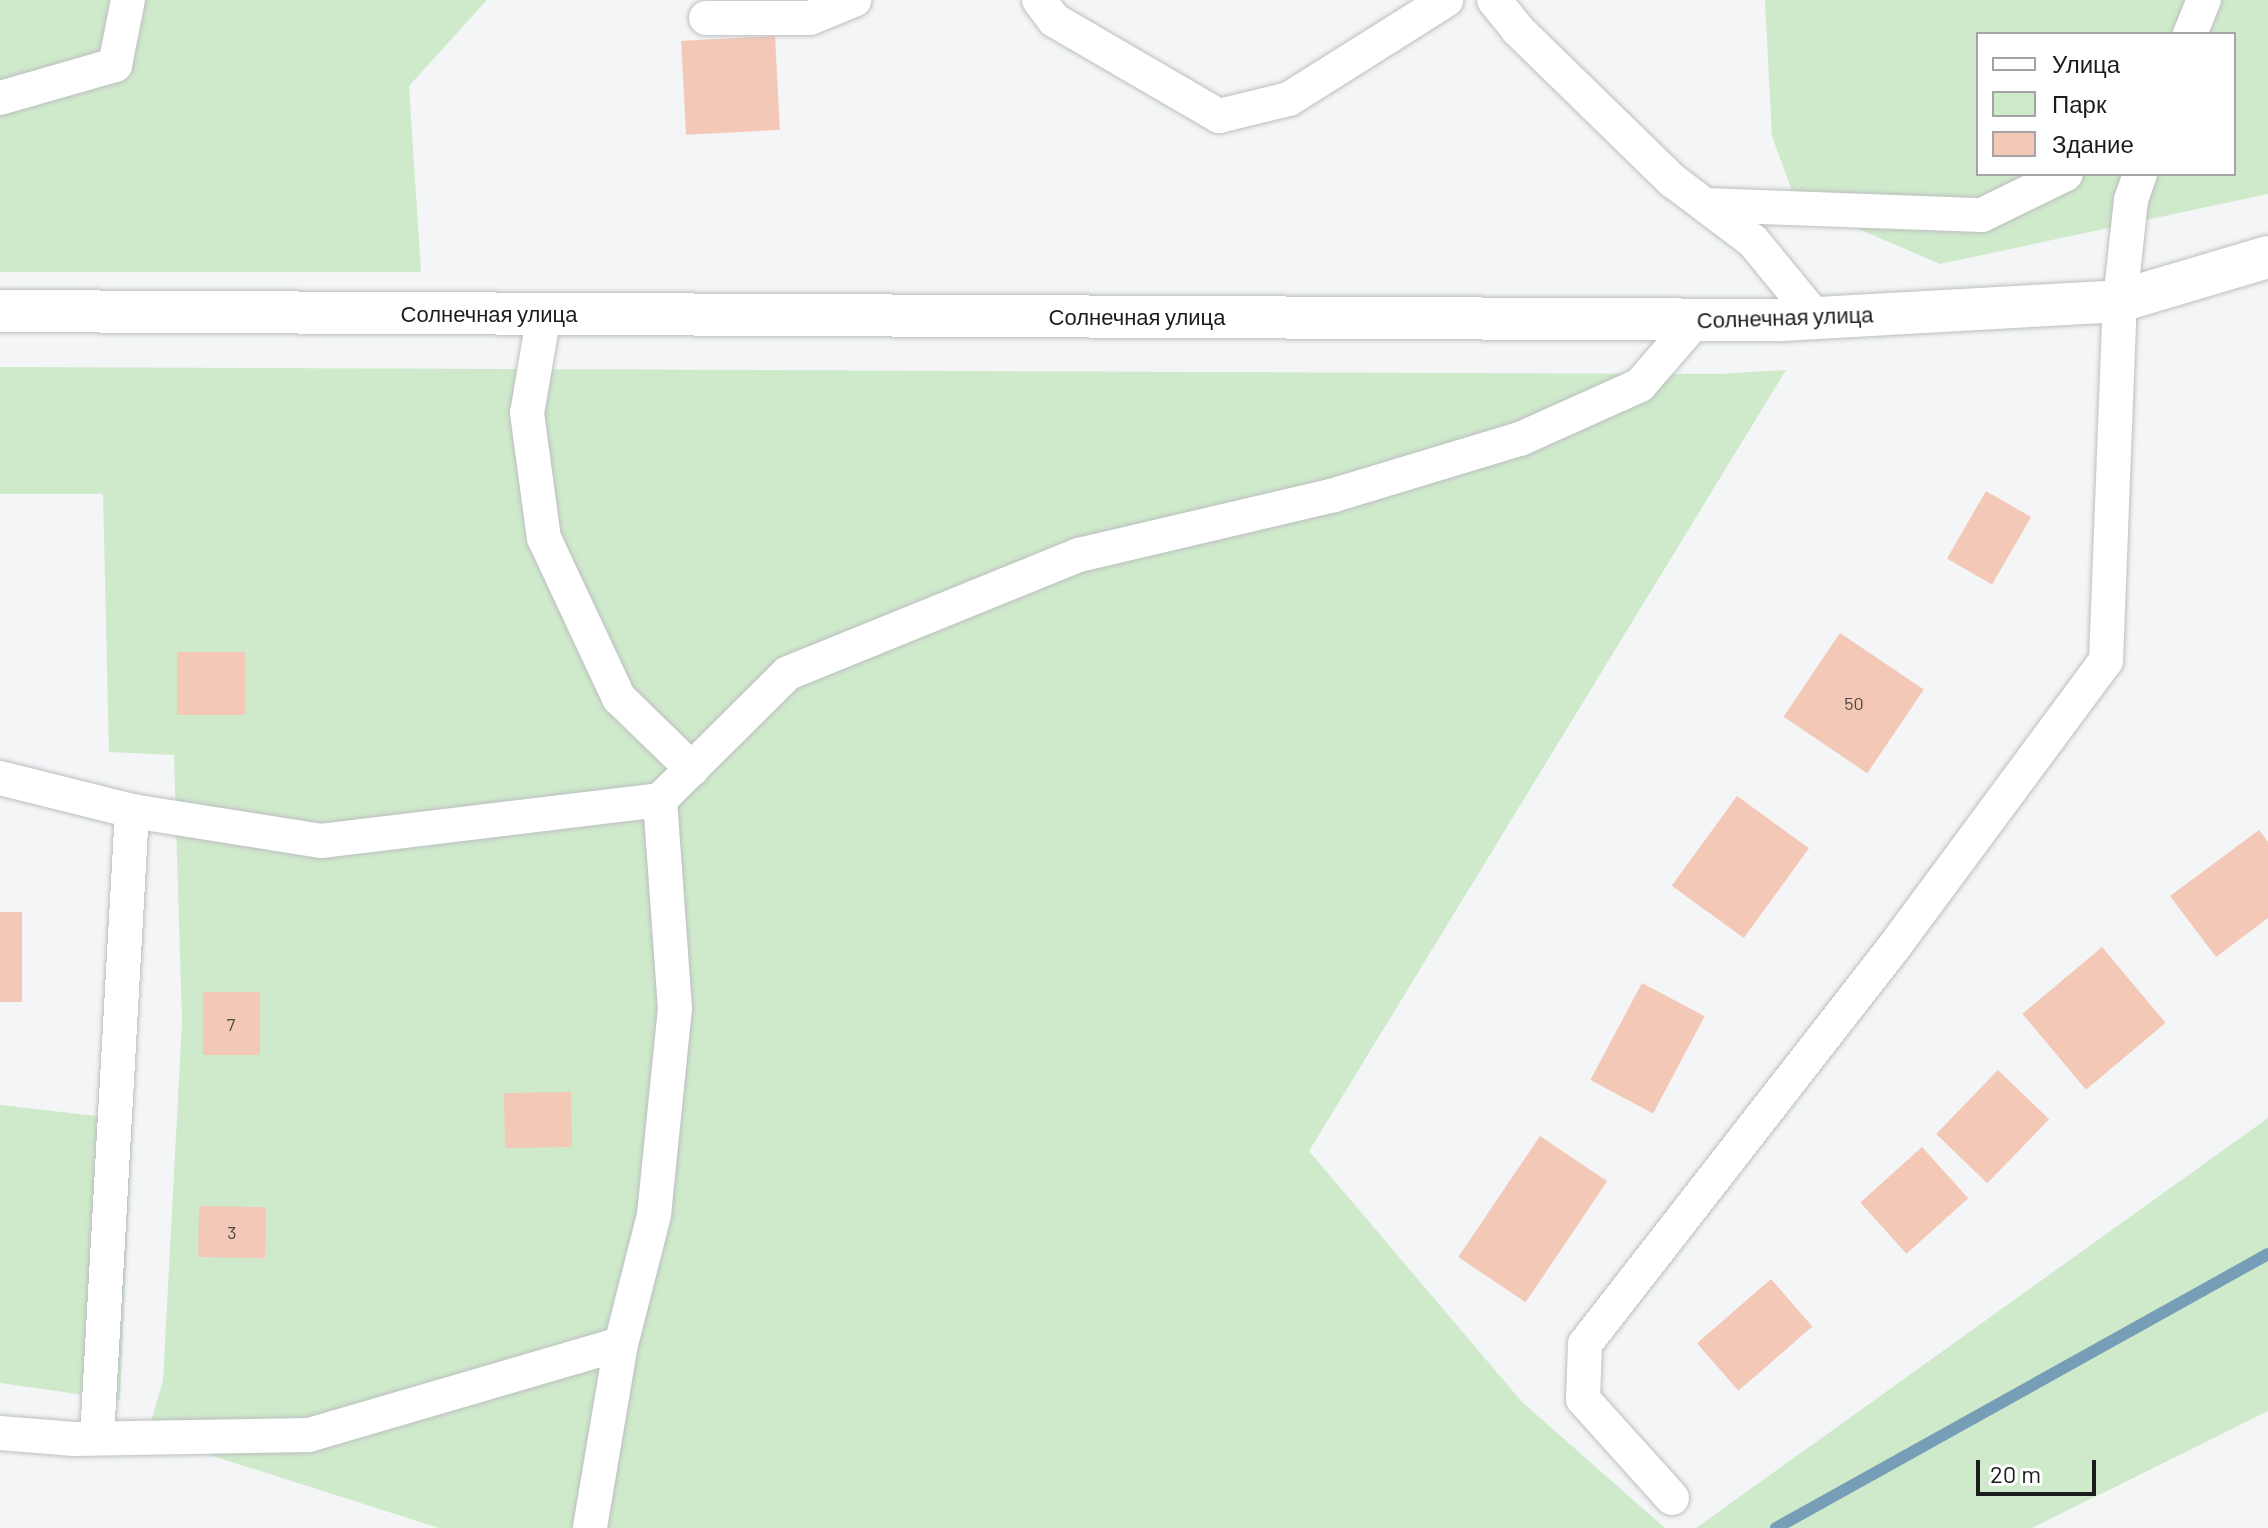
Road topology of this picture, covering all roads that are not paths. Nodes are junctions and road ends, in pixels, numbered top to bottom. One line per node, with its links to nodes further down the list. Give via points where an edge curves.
1 (128, 0): 10 (street, via 115,65)
2 (854, 0): 8 (street, via 810,18)
3 (1039, 0): 4 (street, via 1054,20 1219,116 1289,99)
4 (1446, 0)
5 (1494, 0): 7 (street)
6 (2204, 0): 9 (street)
7 (1514, 15): 13 (street, via 1673,181)
8 (706, 18)
9 (2191, 32)
10 (0, 98)
11 (2062, 176): 13 (street, via 1982,215)
12 (2139, 176): 15 (street, via 2131,200)
13 (1706, 205): 18 (street, via 1753,241)
14 (2268, 257): 15 (street, Солнечная улица)
15 (2120, 301): 18 (street, Солнечная улица); 27 (street, via 2106,661 1894,947 1585,1344 1583,1399)
16 (0, 311): 17 (street, Солнечная улица)
17 (544, 314): 19 (street, Солнечная улица); 20 (street, via 527,413 544,538 619,698)
18 (1816, 318): 19 (street, Солнечная улица)
19 (1697, 319): 20 (street, via 1640,385 1520,439 1334,495 1079,555 788,673)
20 (692, 769): 22 (street)
21 (0, 778): 23 (street)
22 (660, 800): 23 (street, via 321,841); 24 (street, via 675,1008 654,1215)
23 (132, 811): 26 (street)
24 (621, 1344): 26 (street, via 309,1435); 28 (street)
25 (0, 1433): 26 (street)
26 (97, 1438)
27 (1672, 1498)
28 (590, 1528)

